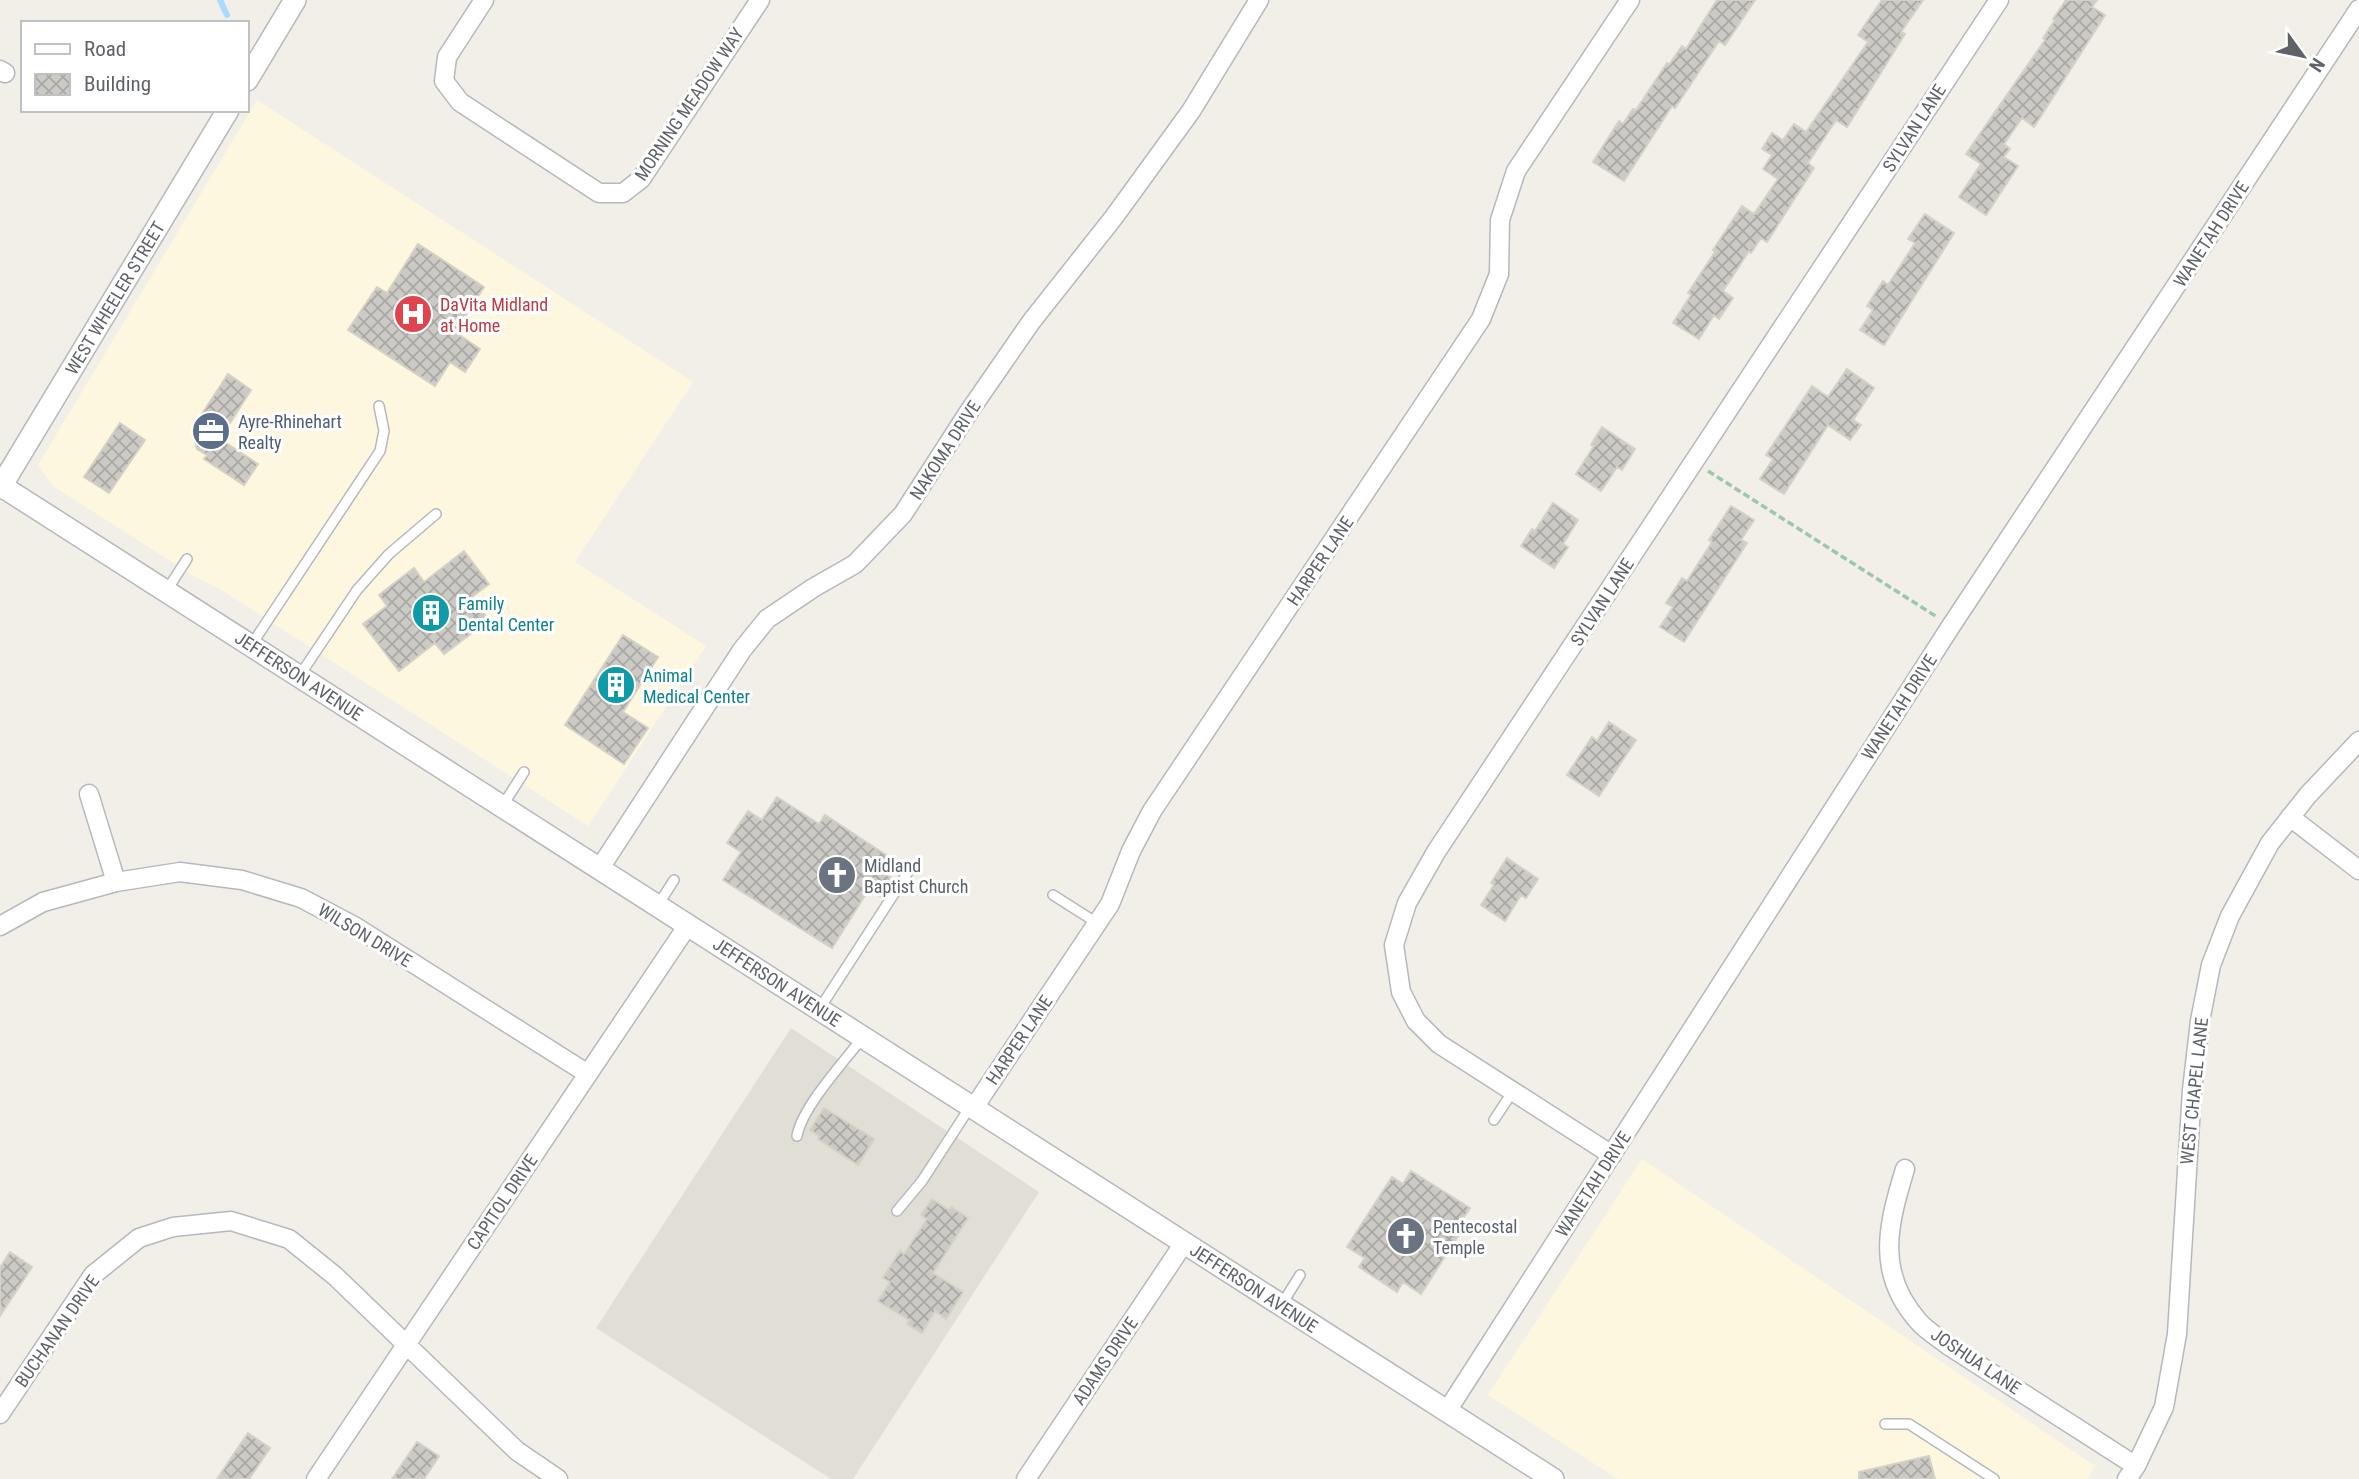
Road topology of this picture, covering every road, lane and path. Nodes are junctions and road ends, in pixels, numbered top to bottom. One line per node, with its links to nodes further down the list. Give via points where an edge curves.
1 (295, 0): 8 (street)
2 (484, 0): 3 (street, MORNING MEADOW WAY, via 447,57 444,81 460,102 599,193 623,193 641,179)
3 (760, 0)
4 (1259, 0): 24 (street, NAKOMA DRIVE, via 1191,111 1031,322 903,514 855,564 767,619)
5 (1630, 0): 31 (street, HARPER LANE, via 1516,171 1500,220 1499,274 1481,319 1152,811)
6 (1999, 0): 11 (street, SYLVAN LANE)
7 (2359, 9): 16 (street, WANETAH DRIVE)
8 (248, 78)
9 (227, 112): 12 (street, WEST WHEELER STREET)
10 (379, 406): 17 (lane, via 384,431 380,451)
11 (1694, 462): 16 (path); 37 (street, SYLVAN LANE, via 1436,852 1407,903 1394,945 1401,992 1416,1021 1439,1044)
12 (0, 487): 15 (street, JEFFERSON AVENUE)
13 (436, 514): 18 (lane, via 389,554 357,590)
14 (187, 559): 15 (lane)
15 (166, 591): 17 (street, JEFFERSON AVENUE)
16 (1951, 626): 41 (street, WANETAH DRIVE)
17 (251, 646): 18 (street, JEFFERSON AVENUE)
18 (299, 676): 22 (street, JEFFERSON AVENUE)
19 (2359, 741): 23 (street, WEST CHAPEL LANE)
20 (524, 772): 22 (lane)
21 (89, 794): 28 (street)
22 (502, 806): 24 (street, JEFFERSON AVENUE)
23 (2290, 817): 25 (street); 51 (street, WEST CHAPEL LANE, via 2250,877 2211,965 2192,1090 2176,1334 2164,1407)
24 (600, 868): 30 (street, JEFFERSON AVENUE)
25 (2359, 870)
26 (910, 874): 34 (lane)
27 (674, 880): 30 (lane)
28 (116, 883): 33 (street, WILSON DRIVE, via 43,902); 36 (street, WILSON DRIVE, via 180,872 242,880 301,898 356,927)
29 (1053, 895): 31 (lane)
30 (658, 905): 32 (street, JEFFERSON AVENUE)
31 (1097, 923): 38 (street, HARPER LANE)
32 (688, 925): 34 (street, JEFFERSON AVENUE); 36 (street, CAPITOL DRIVE)
33 (0, 926)
34 (820, 1010): 35 (street, JEFFERSON AVENUE)
35 (863, 1038): 38 (street, JEFFERSON AVENUE); 40 (lane, via 812,1103)
36 (588, 1074): 47 (street, CAPITOL DRIVE)
37 (1513, 1091): 39 (lane); 41 (street, SYLVAN LANE)
38 (972, 1108): 43 (lane); 44 (street, JEFFERSON AVENUE)
39 (1494, 1120)
40 (797, 1136)
41 (1612, 1155): 48 (street, WANETAH DRIVE)
42 (1905, 1168): 51 (street, JOSHUA LANE, via 1890,1219 1888,1250 1892,1276 1920,1324)
43 (897, 1210)
44 (1184, 1243): 46 (street, JEFFERSON AVENUE); 54 (street, ADAMS DRIVE)
45 (1300, 1276): 46 (lane)
46 (1281, 1305): 48 (street, JEFFERSON AVENUE)
47 (407, 1343): 49 (street, BUCHANAN DRIVE, via 289,1239 231,1221 173,1227 139,1238 93,1275); 52 (street, CAPITOL DRIVE); 53 (street, BUCHANAN DRIVE, via 517,1451)
48 (1447, 1411): 55 (street, JEFFERSON AVENUE)
49 (0, 1414)
50 (1885, 1424): 56 (lane, via 1909,1423)
51 (2131, 1472)
52 (316, 1479)
53 (558, 1479)
54 (1026, 1479)
55 (1553, 1479)
56 (1994, 1479)

